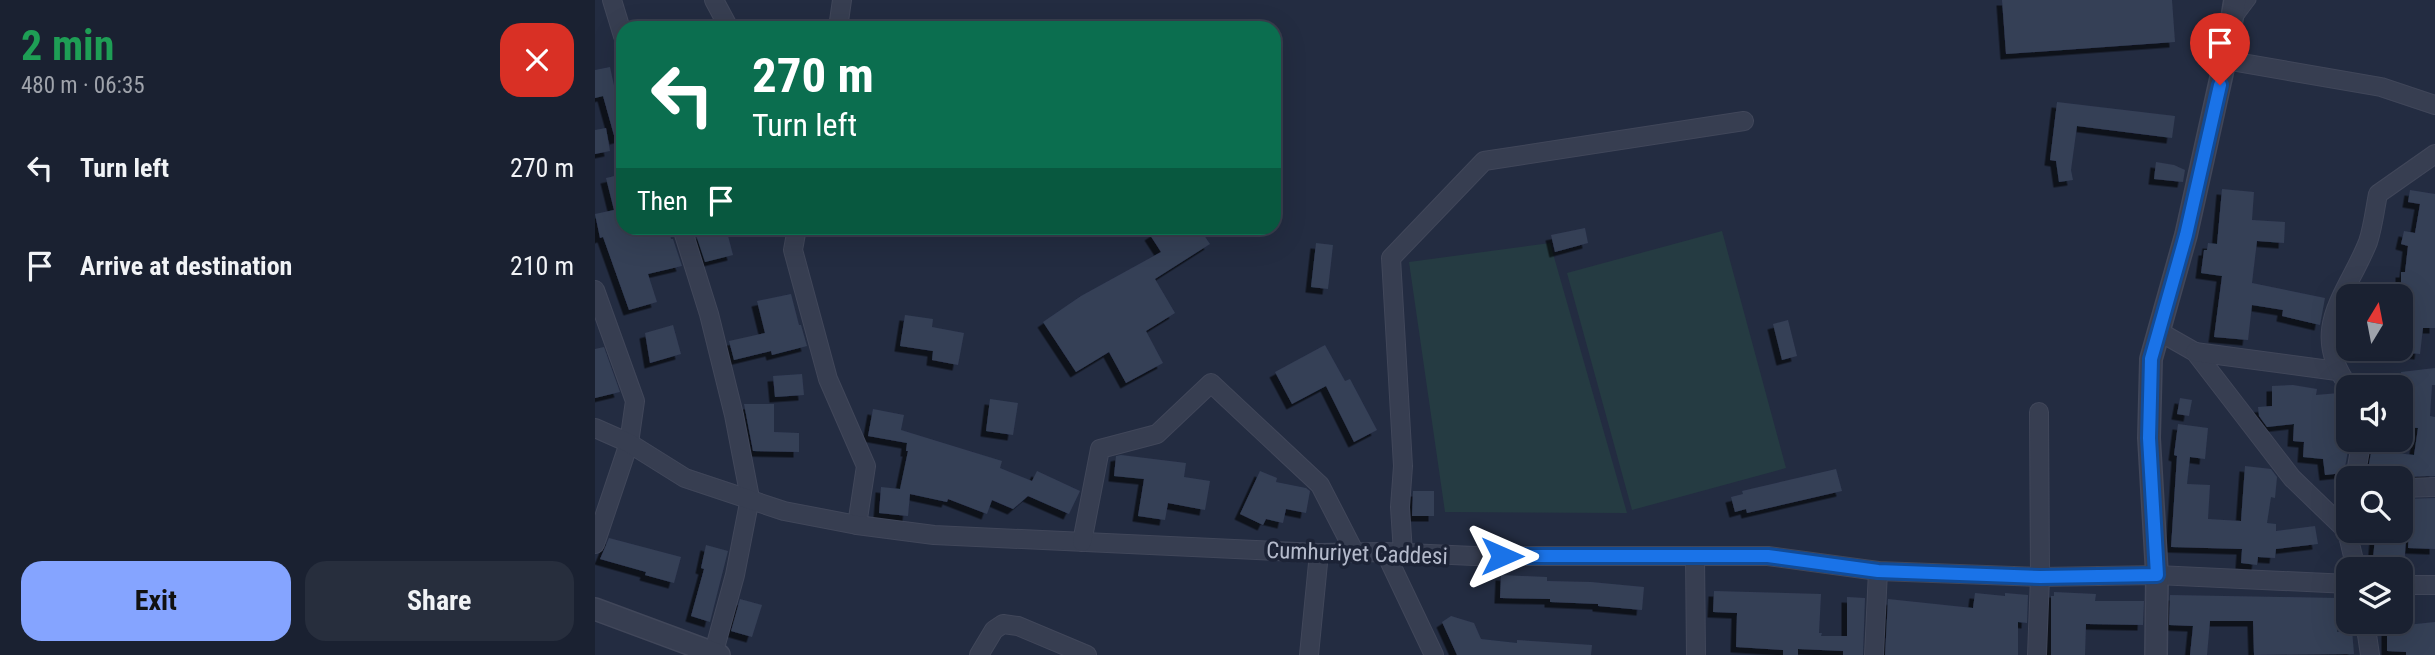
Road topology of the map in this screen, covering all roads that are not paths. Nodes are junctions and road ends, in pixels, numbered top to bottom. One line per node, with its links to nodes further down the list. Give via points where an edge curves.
1 (612, 0): 6 (street)
2 (714, 0): 7 (street)
3 (842, 0): 8 (street)
4 (2235, 0): 9 (street)
5 (2251, 0): 9 (lane)
6 (618, 21)
7 (725, 21)
8 (839, 21)
9 (2230, 29): 10 (street)
10 (2225, 60): 11 (street, via 2381,87); 17 (street, via 2186,235)
11 (2435, 105)
12 (1744, 121): 31 (street, via 1484,161 1391,258 1403,466)
13 (2435, 154): 19 (street, via 2378,194 2369,240 2329,328)
14 (684, 235): 26 (street, via 709,314)
15 (796, 235): 28 (street, via 793,250 828,379 866,466)
16 (595, 290): 23 (street, via 635,401)
17 (2158, 331): 18 (street); 36 (street, via 2151,359 2149,438)
18 (2195, 352): 19 (street); 27 (street, via 2292,478)
19 (2337, 371): 20 (street)
20 (2340, 375)
21 (2039, 412): 37 (street)
22 (595, 428): 23 (street, Cumhuriyet Caddesi)
23 (629, 443): 26 (street, Cumhuriyet Caddesi, via 685,478); 30 (street)
24 (2435, 487): 25 (street)
25 (2413, 488)
26 (750, 498): 28 (street, Cumhuriyet Caddesi, via 784,511); 43 (street)
27 (2336, 515)
28 (857, 525): 29 (street, Cumhuriyet Caddesi, via 934,535)
29 (1082, 542): 32 (street, Cumhuriyet Caddesi); 33 (street, via 1100,449 1157,434 1211,383 1319,485)
30 (595, 544)
31 (1394, 552): 33 (street, Cumhuriyet Caddesi); 34 (street, Cumhuriyet Caddesi); 47 (street)
32 (1319, 553): 33 (street, Cumhuriyet Caddesi); 46 (street)
33 (1355, 553)
34 (1695, 556): 35 (street, Cumhuriyet Caddesi, via 1768,556); 48 (street)
35 (1878, 571): 37 (street, Cumhuriyet Caddesi); 49 (street)
36 (2157, 575): 37 (street, Cumhuriyet Caddesi); 38 (street, Cumhuriyet Caddesi); 51 (street)
37 (2040, 577): 50 (street)
38 (2336, 583)
39 (2435, 584): 40 (street)
40 (2413, 585)
41 (595, 609): 43 (street)
42 (2367, 634): 52 (street)
43 (715, 654)
44 (979, 655): 45 (street, via 1003,624)
45 (1087, 655)
46 (1310, 655)
47 (1434, 655)
48 (1696, 655)
49 (1874, 655)
50 (2037, 655)
51 (2155, 655)
52 (2370, 655)

